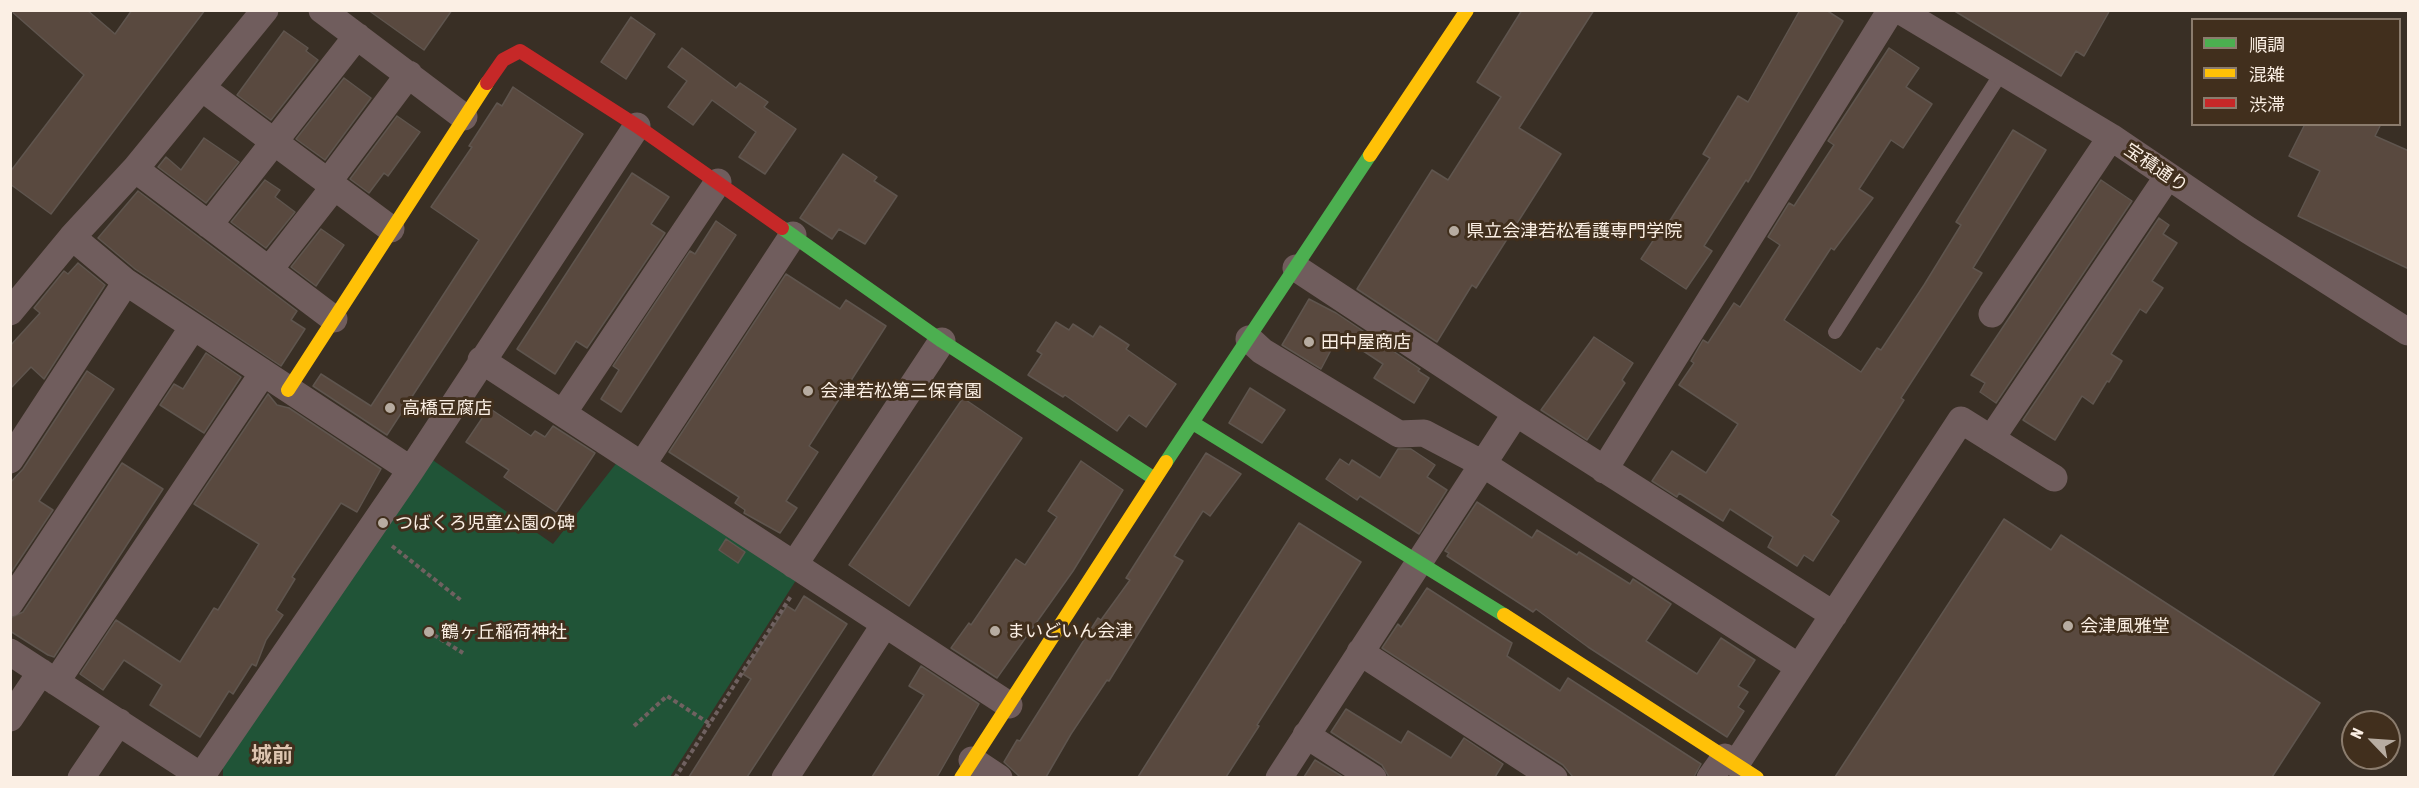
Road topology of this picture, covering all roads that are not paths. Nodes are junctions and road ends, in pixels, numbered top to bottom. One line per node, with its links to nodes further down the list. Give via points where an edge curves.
1 (265, 10): 9 (street)
2 (322, 10): 6 (street)
3 (1467, 10): 22 (street)
4 (1891, 10): 44 (street)
5 (1899, 10): 7 (street, 宝積通り)
6 (357, 36): 8 (street); 13 (street)
7 (2002, 72): 12 (street, 宝積通り); 29 (lane)
8 (409, 74): 10 (street); 17 (street)
9 (202, 88): 13 (street); 14 (street)
10 (464, 117): 11 (street, via 503,60 520,51); 19 (street)
11 (637, 126): 16 (street); 33 (street)
12 (2110, 137): 15 (street, 宝積通り); 26 (street)
13 (274, 142): 17 (street); 18 (street)
14 (135, 169): 18 (street); 21 (street)
15 (2168, 176): 30 (street, 宝積通り); 39 (street)
16 (718, 182): 20 (street); 36 (street)
17 (331, 184): 19 (street); 23 (street)
18 (209, 225): 23 (street)
19 (392, 229): 27 (street)
20 (793, 235): 32 (street); 42 (street)
21 (72, 237): 24 (street); 25 (street)
22 (1296, 268): 31 (street); 37 (street)
23 (269, 270): 27 (street)
24 (126, 282): 28 (street); 40 (street)
25 (10, 312)
26 (1992, 314)
27 (334, 319): 35 (street)
28 (193, 327): 34 (street); 49 (street)
29 (1835, 332)
30 (2409, 332)
31 (1249, 339): 38 (street); 41 (street, via 1262,351 1399,434 1425,433)
32 (942, 340): 46 (street); 48 (street)
33 (481, 360): 36 (street); 43 (street)
34 (262, 373): 35 (street); 55 (street)
35 (288, 390): 43 (street)
36 (563, 413): 42 (street)
37 (1516, 413): 41 (street); 44 (street)
38 (1193, 423): 46 (street); 47 (street)
39 (1991, 439): 45 (street); 50 (street, via 1961,420)
40 (10, 460)
41 (1483, 464): 47 (street); 54 (street)
42 (642, 465): 48 (street)
43 (411, 470): 63 (street)
44 (1604, 470): 50 (street)
45 (2054, 478)
46 (1155, 479): 56 (street)
47 (1418, 560): 53 (street); 61 (street)
48 (800, 569): 51 (street)
49 (10, 603)
50 (1834, 615): 54 (street)
51 (885, 624): 56 (street); 64 (street)
52 (10, 652): 55 (street)
53 (1360, 652): 59 (street); 68 (street)
54 (1799, 667): 61 (street)
55 (49, 677): 57 (street); 58 (street)
56 (1010, 705): 60 (street)
57 (10, 718)
58 (119, 722): 62 (street); 63 (street)
59 (1306, 735): 66 (street); 67 (street)
60 (967, 769): 65 (street)
61 (1732, 769)
62 (81, 777)
63 (202, 777)
64 (785, 777)
65 (999, 777)
66 (1279, 777)
67 (1373, 777)
68 (1554, 777)

